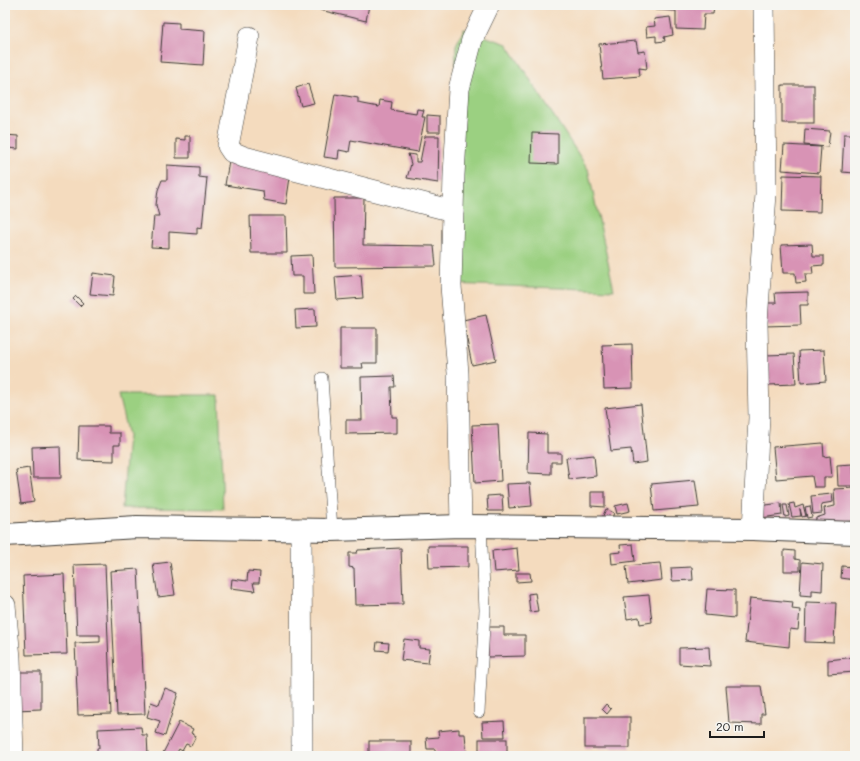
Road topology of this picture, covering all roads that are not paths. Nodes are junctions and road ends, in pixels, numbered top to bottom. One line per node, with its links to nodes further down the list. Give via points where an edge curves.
1 (764, 5): 8 (street, via 766,194 757,322 759,418)
2 (488, 7): 4 (street, via 472,40 459,89)
3 (249, 37): 4 (street, via 228,146 232,152)
4 (453, 211): 6 (street, via 451,286)
5 (322, 378): 9 (lane)
6 (471, 526): 8 (main road); 9 (main road); 13 (lane, via 485,610)
7 (301, 529): 9 (main road); 11 (main road, via 137,527); 15 (street)
8 (753, 529): 10 (main road)
9 (332, 530)
10 (855, 533)
11 (5, 534)
12 (5, 605): 14 (street, via 10,658)
13 (479, 712)
14 (13, 756)
15 (302, 756)

